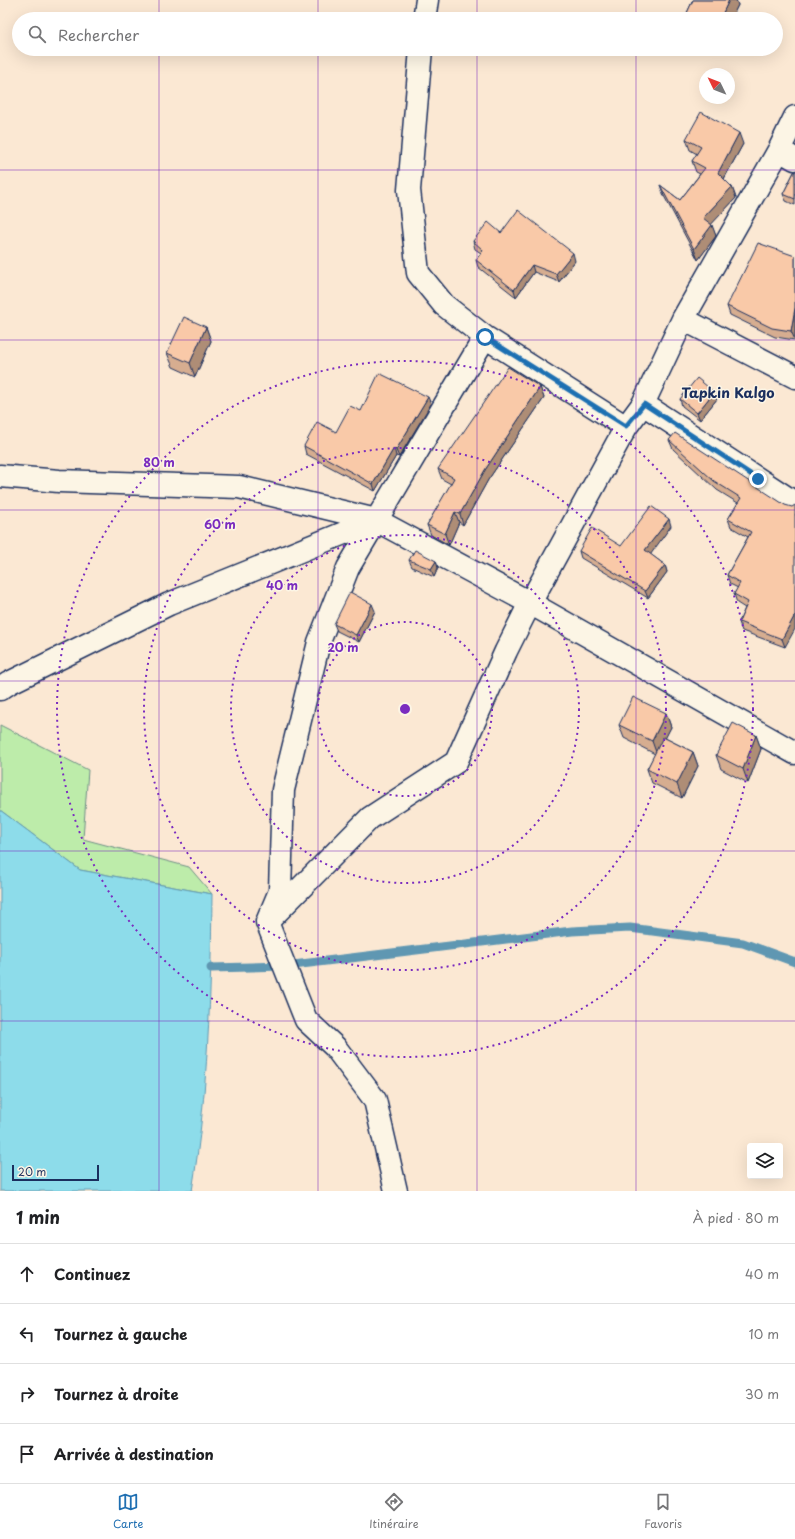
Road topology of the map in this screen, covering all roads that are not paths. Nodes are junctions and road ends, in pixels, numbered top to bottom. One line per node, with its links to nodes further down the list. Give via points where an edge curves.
1 (427, 0): 2 (street)
2 (425, 12)
3 (420, 56): 7 (street, via 409,190 418,273 444,305)
4 (795, 117): 5 (street)
5 (787, 155): 6 (street)
6 (683, 319): 8 (street); 9 (street)
7 (485, 337): 10 (street); 13 (street)
8 (795, 377)
9 (644, 404): 10 (street); 12 (street)
10 (626, 426): 14 (street)
11 (0, 476): 13 (street, via 58,481 239,487)
12 (795, 503)
13 (376, 520): 14 (street); 15 (street, via 169,604 9,682); 17 (street, via 348,568 319,642 283,790 280,891)
14 (530, 603): 16 (street); 17 (street, via 456,762 370,818)
15 (0, 689)
16 (795, 753)
17 (267, 922): 18 (street, via 306,1020 335,1047 375,1100)
18 (396, 1191)

